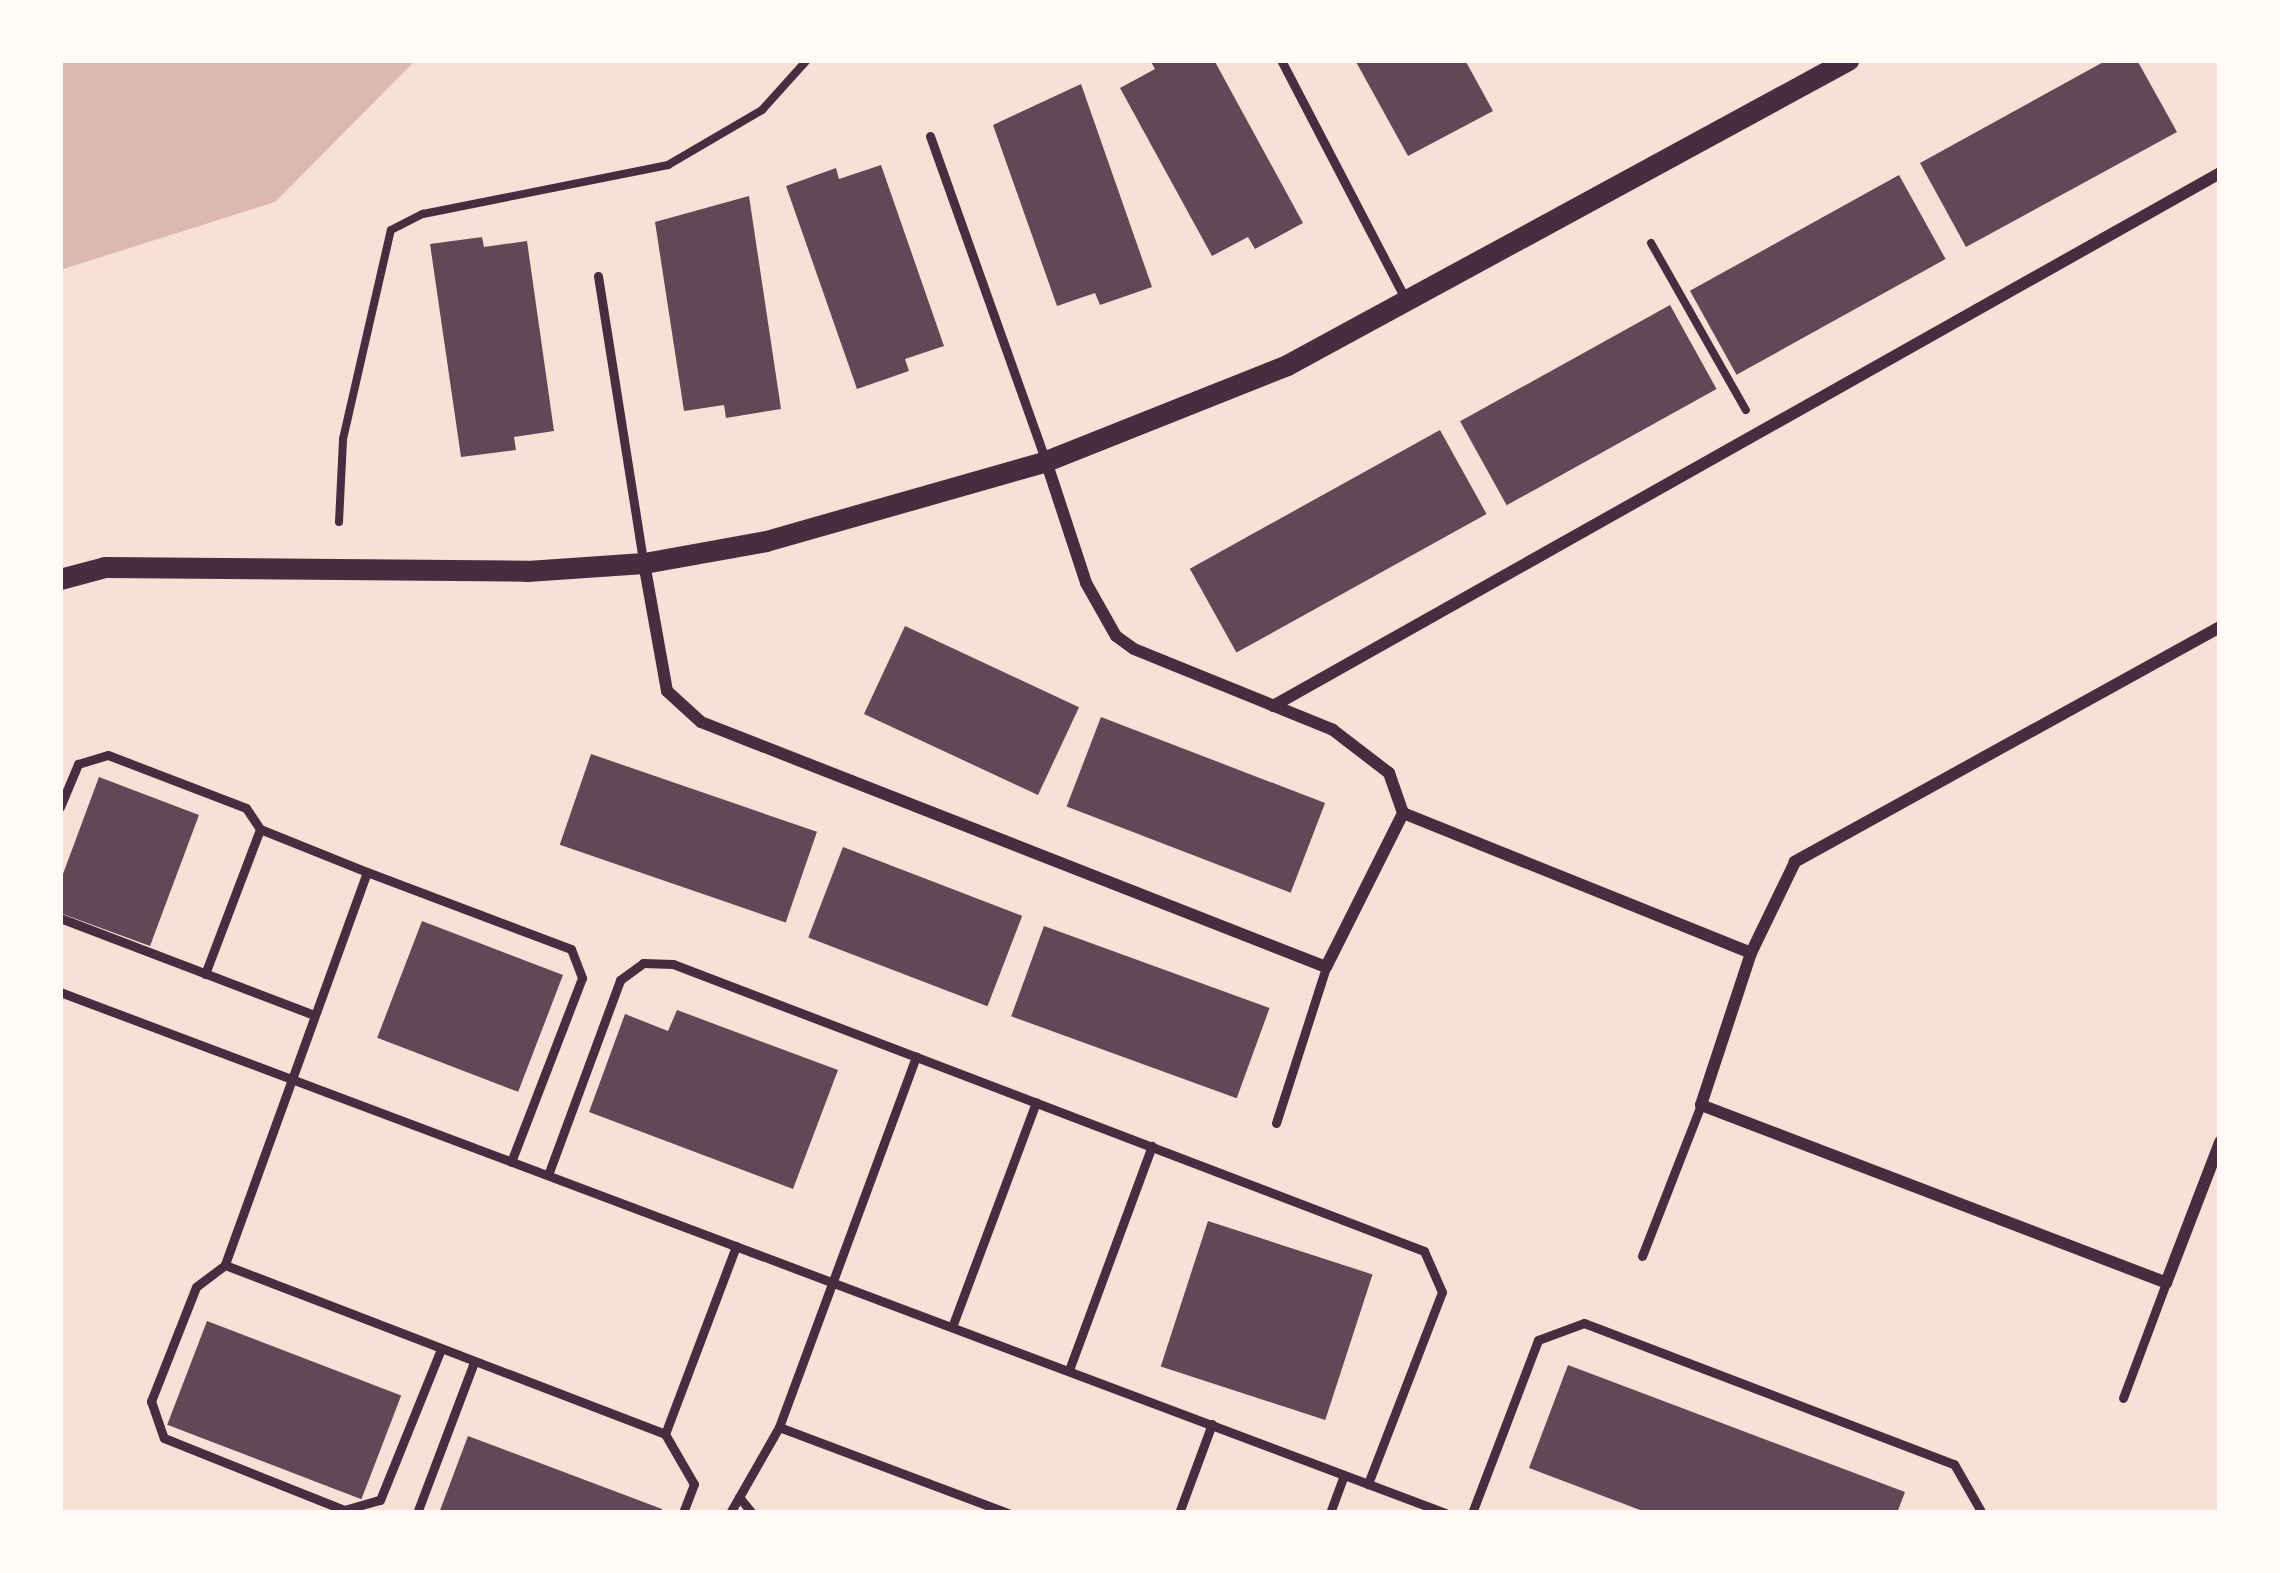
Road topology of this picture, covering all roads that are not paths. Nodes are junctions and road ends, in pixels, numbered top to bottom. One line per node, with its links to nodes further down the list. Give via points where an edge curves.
1 (1281, 60): 6 (lane)
2 (1848, 60): 6 (street)
3 (930, 136): 7 (lane)
4 (2220, 173): 11 (street)
5 (598, 276): 8 (lane)
6 (1406, 300): 7 (street, via 1287,365)
7 (1046, 461): 8 (street, via 766,541); 11 (street, via 1086,584 1116,636 1180,671)
8 (644, 562): 9 (street, via 527,571 105,567); 18 (street, via 667,691 701,722)
9 (60, 579)
10 (2220, 627): 17 (street, via 1795,862)
11 (1274, 706): 13 (street, via 1334,730 1389,772)
12 (60, 807): 14 (lane, via 78,764 108,755 246,808)
13 (1403, 813): 17 (street); 18 (street)
14 (260, 829): 15 (lane); 19 (lane)
15 (368, 872): 21 (lane); 29 (lane, via 571,949 582,978)
16 (60, 918): 19 (lane)
17 (1751, 953): 25 (street)
18 (1325, 967): 26 (lane)
19 (205, 974): 21 (lane)
20 (60, 992): 23 (lane)
21 (314, 1016): 23 (lane)
22 (916, 1057): 24 (lane); 30 (lane, via 673,964 644,963 620,980); 34 (lane)
23 (293, 1078): 29 (lane); 33 (lane)
24 (1036, 1102): 28 (lane); 36 (lane)
25 (1702, 1105): 32 (lane); 35 (street)
26 (1276, 1123)
27 (2220, 1142): 35 (street)
28 (1151, 1146): 39 (lane); 45 (lane, via 1424,1251 1442,1292)
29 (511, 1162): 30 (lane)
30 (548, 1175): 31 (lane)
31 (736, 1246): 34 (lane); 43 (lane)
32 (1642, 1256)
33 (225, 1265): 37 (lane); 37 (lane, via 196,1287 152,1402 164,1438 344,1510 380,1500)
34 (833, 1282): 36 (lane); 42 (lane)
35 (2166, 1283): 40 (lane)
36 (952, 1327): 39 (lane)
37 (441, 1349): 38 (lane)
38 (474, 1362): 43 (lane); 48 (lane)
39 (1069, 1370): 41 (lane)
40 (2122, 1398)
41 (1212, 1424): 44 (lane); 53 (lane)
42 (779, 1427): 46 (lane); 52 (lane)
43 (664, 1434): 49 (lane, via 694,1484)
44 (1344, 1475): 45 (lane); 54 (lane)
45 (1368, 1484): 55 (lane)
46 (740, 1496): 50 (lane); 51 (lane)
47 (1977, 1512): 56 (lane, via 1954,1464 1584,1323 1538,1340)
48 (417, 1513)
49 (683, 1513)
50 (730, 1513)
51 (752, 1513)
52 (1008, 1513)
53 (1179, 1513)
54 (1330, 1513)
55 (1445, 1513)
56 (1472, 1513)

